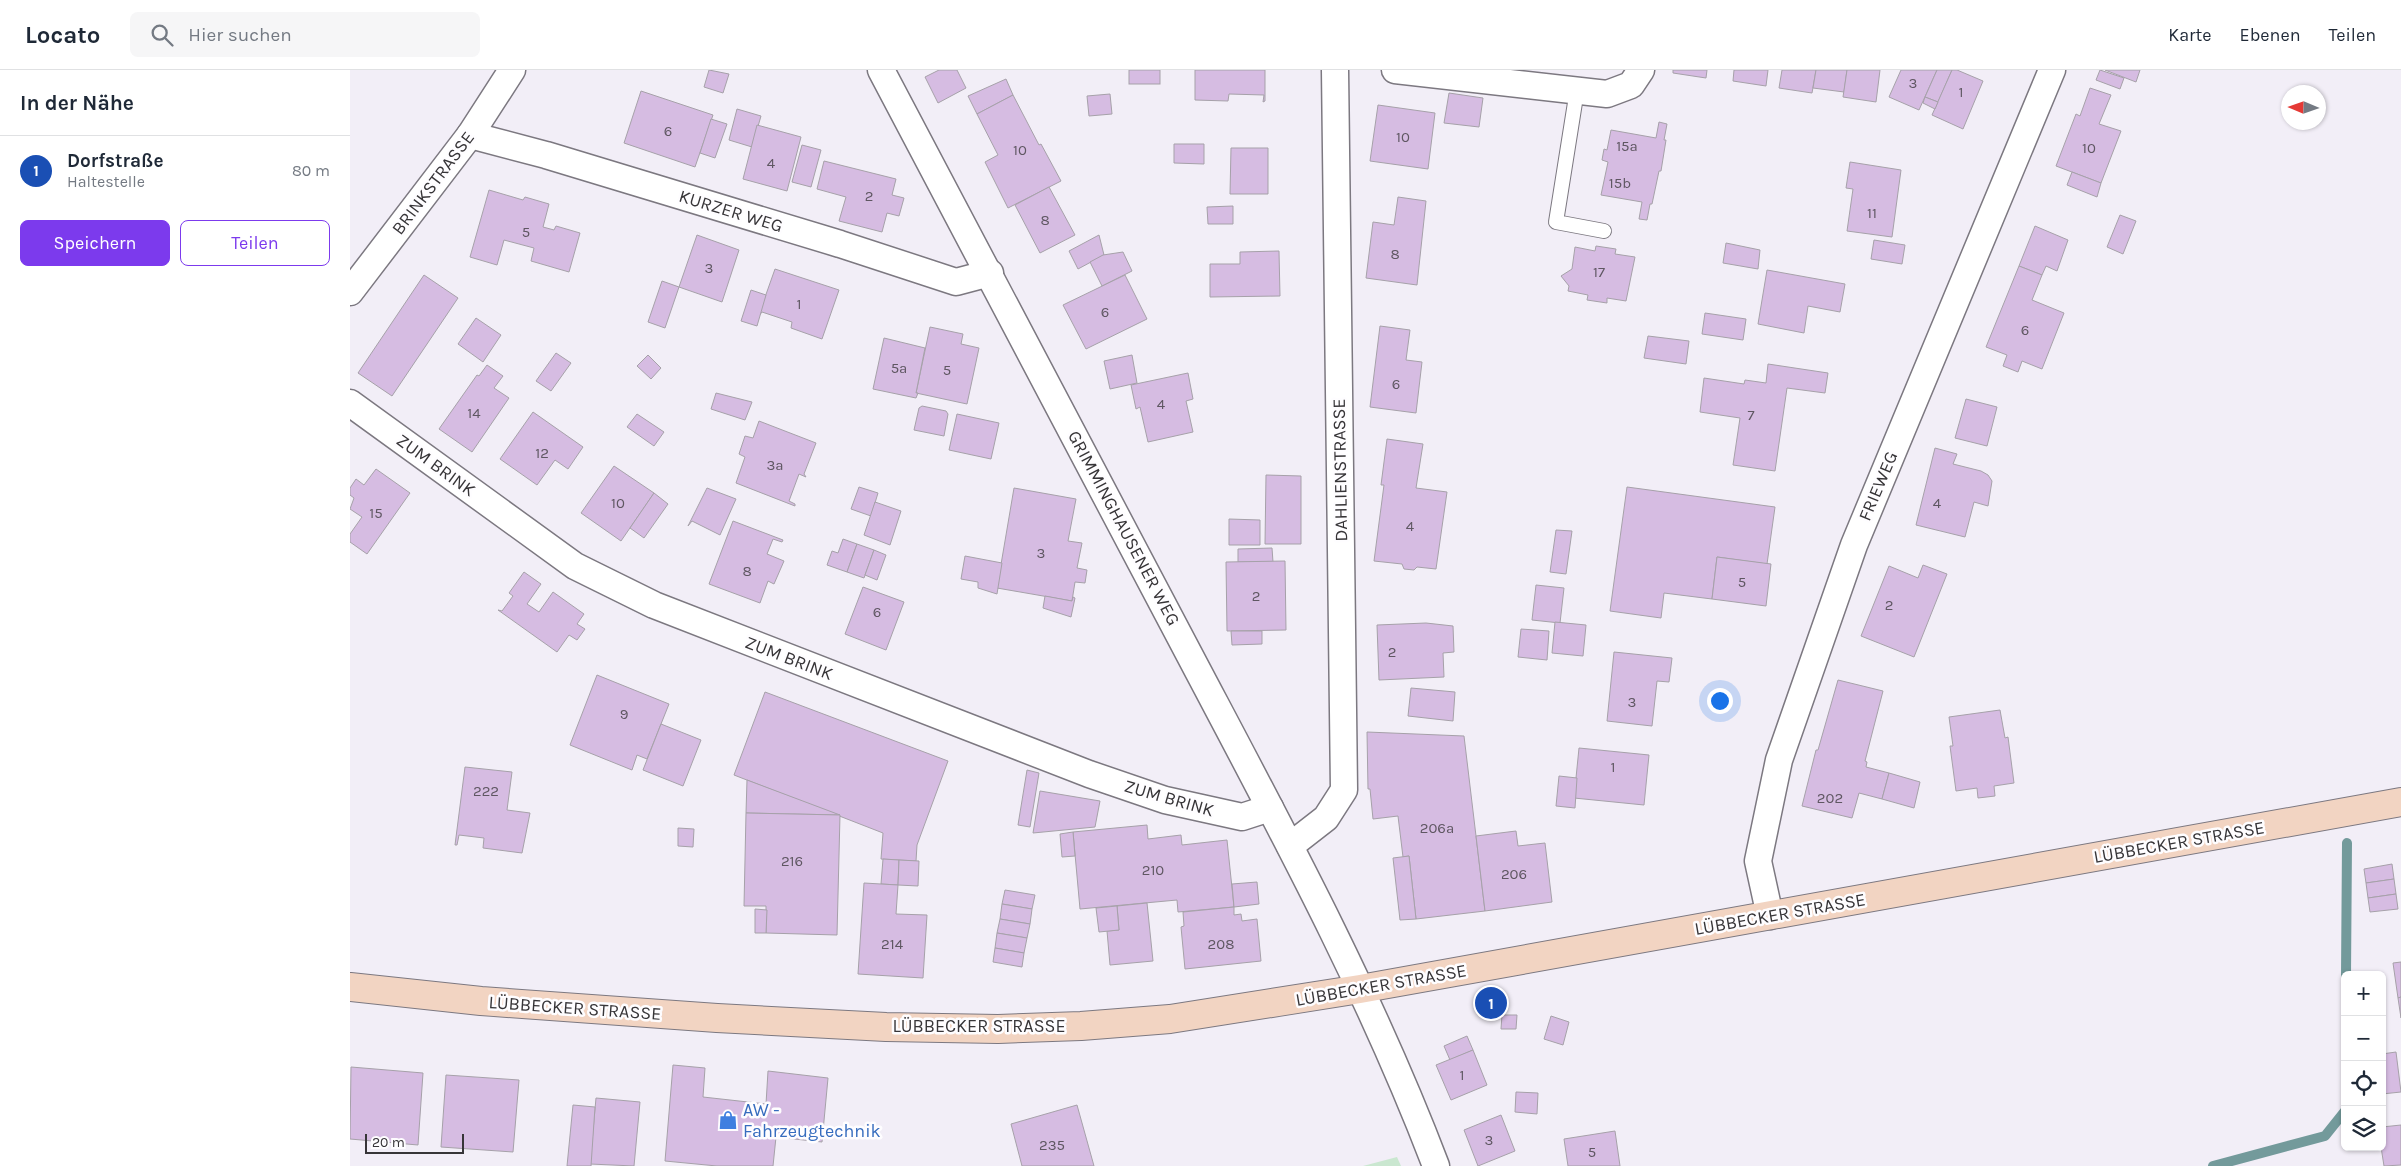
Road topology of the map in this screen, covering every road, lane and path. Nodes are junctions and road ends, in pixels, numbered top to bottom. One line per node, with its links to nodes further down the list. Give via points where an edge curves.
1 (512, 70): 8 (street, BRINKSTRASSE)
2 (881, 70): 10 (street, GRIMMINGHAUSENER WEG)
3 (1335, 70): 15 (street, DAHLIENSTRASSE, via 1344,790 1326,818)
4 (1396, 70): 7 (street)
5 (1641, 70): 7 (street, via 1631,85 1607,94)
6 (2052, 70): 16 (street, FRIEWEG, via 1854,545 1779,760 1758,861)
7 (1577, 90): 9 (lane, via 1556,222)
8 (470, 135): 10 (street, KURZER WEG, via 546,155 956,282); 11 (street, BRINKSTRASSE)
9 (1604, 231)
10 (990, 273): 14 (street, GRIMMINGHAUSENER WEG)
11 (350, 292)
12 (350, 404): 14 (street, ZUM BRINK, via 575,566 654,605 1165,800 1242,817)
13 (2401, 802): 16 (main road, LÜBBECKER STRASSE)
14 (1270, 808): 15 (street, GRIMMINGHAUSENER WEG)
15 (1290, 846): 18 (street, GRIMMINGHAUSENER WEG)
16 (1770, 916): 18 (main road, LÜBBECKER STRASSE)
17 (350, 987): 18 (main road, LÜBBECKER STRASSE, via 481,1001 717,1018 998,1029 1170,1019)
18 (1360, 989): 19 (street, GRIMMINGHAUSENER WEG)
19 (1436, 1166)

